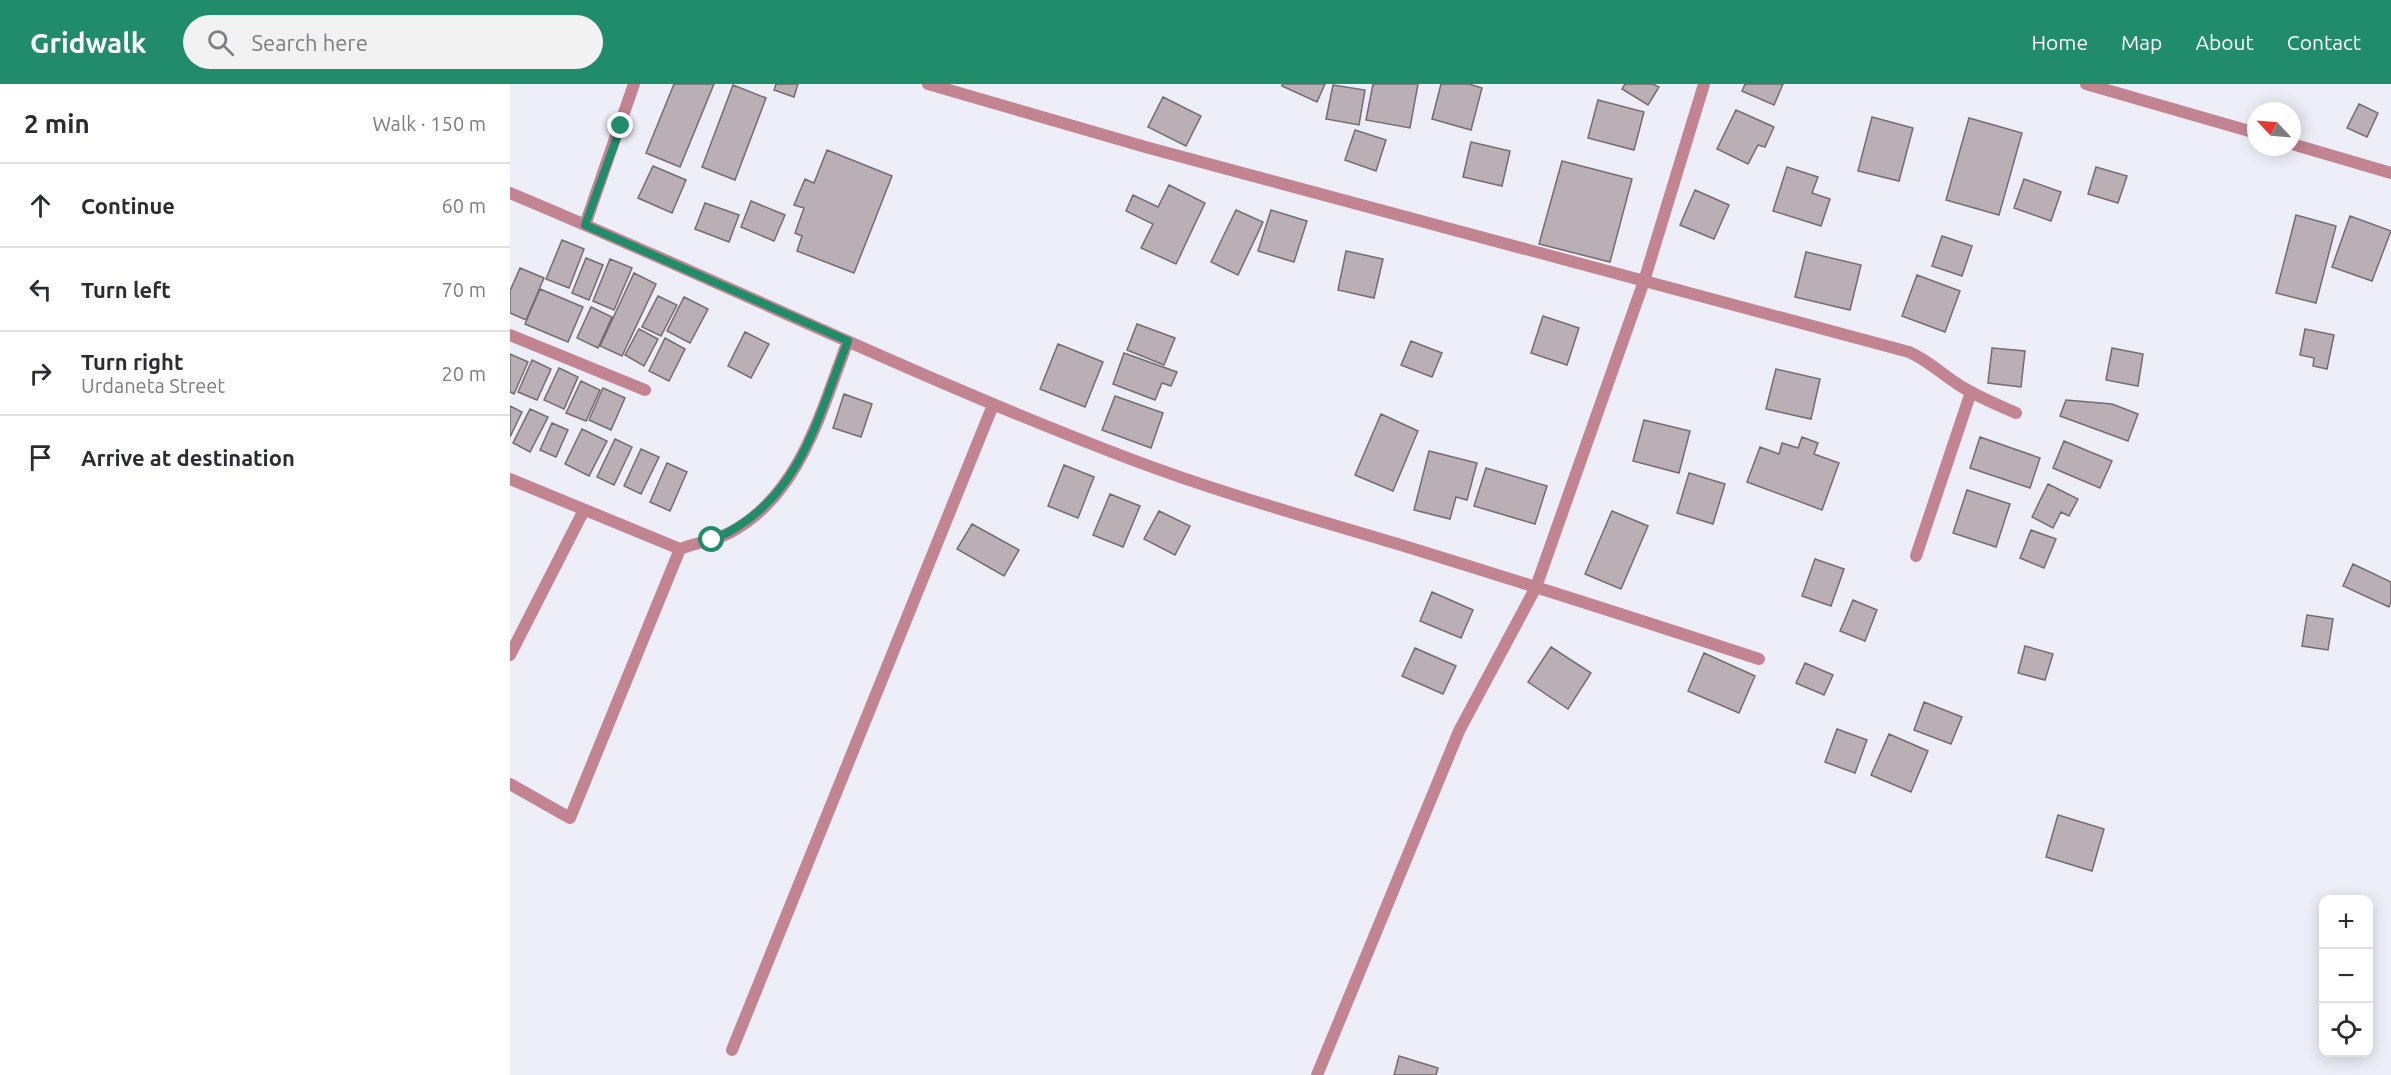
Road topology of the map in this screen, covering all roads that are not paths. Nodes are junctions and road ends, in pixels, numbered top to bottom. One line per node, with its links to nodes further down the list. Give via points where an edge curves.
1 (634, 84): 9 (street)
2 (928, 84): 10 (street, via 1149,148)
3 (1704, 84): 10 (street)
4 (2086, 84): 5 (street)
5 (2247, 130)
6 (2301, 147): 7 (street)
7 (2391, 173)
8 (510, 194): 9 (street)
9 (585, 225): 12 (street)
10 (1644, 281): 14 (street, via 1909,352 1928,360); 21 (street)
11 (510, 335): 13 (street)
12 (848, 341): 15 (street); 19 (street, via 799,461 774,499 731,532)
13 (645, 390)
14 (1971, 392): 16 (street); 20 (street)
15 (993, 405): 21 (street, via 1203,485); 25 (street)
16 (2016, 413)
17 (510, 479): 18 (street)
18 (584, 510): 19 (street); 22 (street)
19 (680, 549): 24 (street, via 570,818)
20 (1916, 556)
21 (1536, 586): 23 (street); 26 (street, via 1459,731)
22 (510, 656)
23 (1759, 659)
24 (510, 784)
25 (732, 1050)
26 (1317, 1075)

